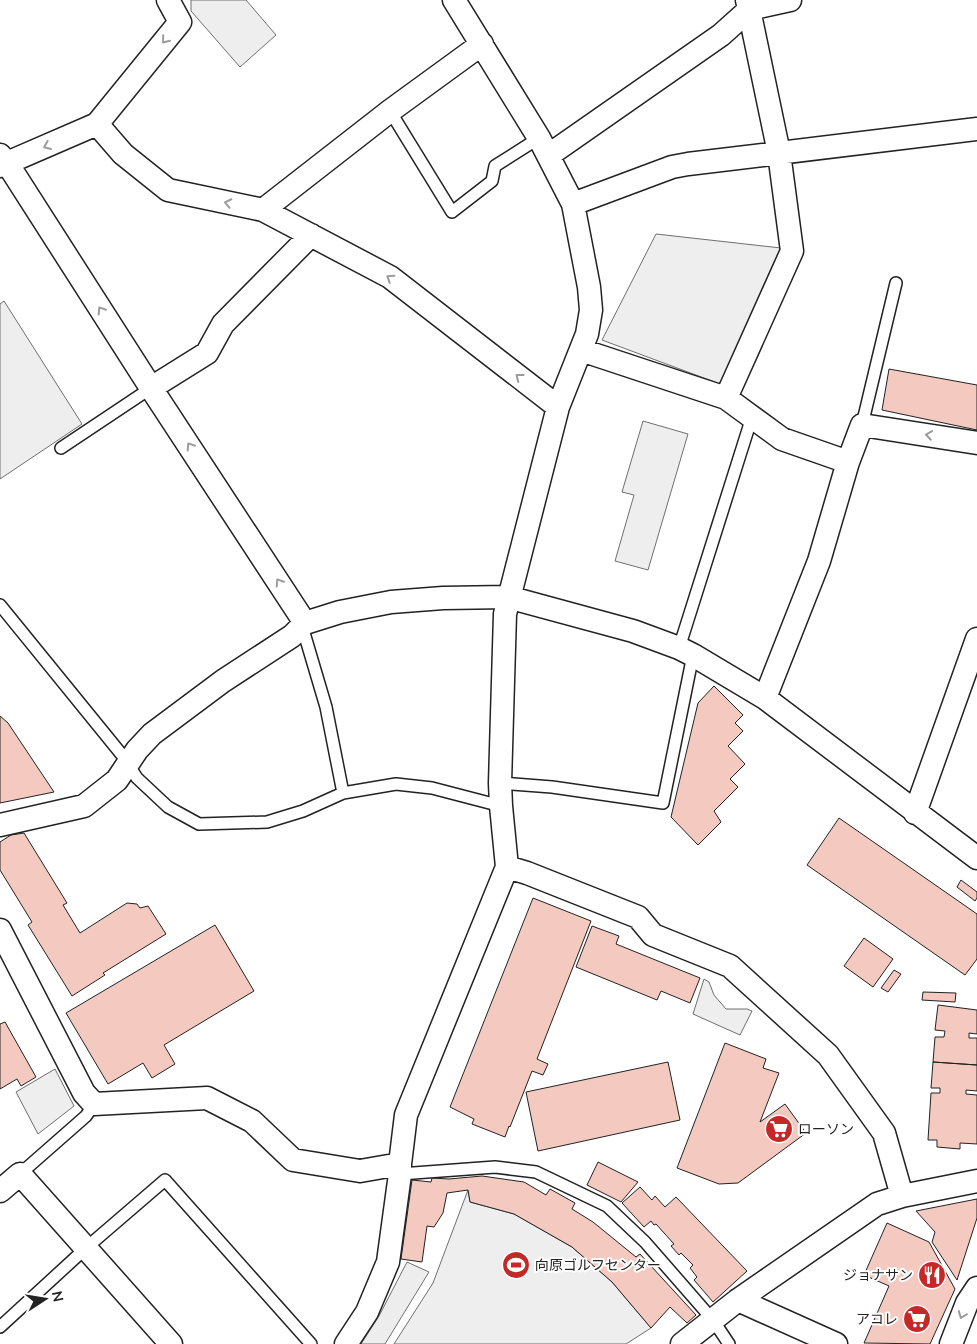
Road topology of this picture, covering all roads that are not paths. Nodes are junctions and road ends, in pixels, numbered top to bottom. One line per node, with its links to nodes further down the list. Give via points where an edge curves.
1 (168, 0): 7 (street, one-way to 7, via 180,22)
2 (454, 0): 5 (street)
3 (790, 0): 4 (street)
4 (748, 5): 9 (street, via 721,35); 10 (street)
5 (482, 44): 6 (street); 9 (street)
6 (390, 111): 9 (lane, via 452,212 492,180 495,166); 13 (street)
7 (97, 124): 11 (street, one-way to 11); 13 (street, one-way to 7, via 168,190 123,154)
8 (977, 129): 10 (street)
9 (544, 146): 12 (street)
10 (779, 153): 12 (street, via 672,167); 18 (street, via 792,251)
11 (2, 161): 17 (street, one-way to 11)
12 (574, 204): 16 (street, via 591,310)
13 (263, 210): 14 (street)
14 (311, 235): 17 (street, via 223,324 207,353); 19 (street, one-way to 14, via 390,277)
15 (896, 283): 21 (lane)
16 (581, 350): 18 (street); 19 (street)
17 (151, 388): 23 (lane); 27 (street, one-way to 17)
18 (726, 398): 20 (street)
19 (558, 407): 25 (street)
20 (752, 417): 24 (street, via 782,439); 29 (lane)
21 (862, 425): 22 (street, one-way to 21); 24 (street)
22 (977, 443)
23 (61, 448)
24 (848, 462): 30 (street, via 818,562)
25 (508, 597): 27 (street, via 391,602 340,612); 29 (street, via 633,631); 32 (street)
26 (0, 605): 31 (lane)
27 (303, 624): 31 (street, via 292,636 152,734); 33 (lane, via 326,707)
28 (977, 639): 35 (street)
29 (686, 651): 30 (street); 32 (lane, via 663,803)
30 (765, 698): 35 (street)
31 (128, 764): 33 (lane, via 137,778 168,807 199,824 267,822); 36 (street, via 117,780 84,806)
32 (500, 783): 34 (street)
33 (343, 794): 34 (lane, via 396,784 432,788)
34 (501, 806): 38 (street)
35 (915, 813): 37 (street)
36 (0, 825)
37 (977, 858)
38 (507, 867): 41 (street, via 406,1115); 45 (street, via 638,917 653,936 730,966 828,1055 884,1134)
39 (0, 930): 40 (street, via 84,1093)
40 (94, 1104): 41 (street, via 207,1098 252,1121 292,1160 360,1171); 42 (lane, via 86,1116)
41 (400, 1169): 49 (lane, via 495,1167 545,1176 607,1206 645,1242); 53 (street, via 388,1262 367,1312)
42 (20, 1174): 44 (street); 46 (street)
43 (977, 1181): 45 (street)
44 (0, 1191)
45 (902, 1196): 48 (street, via 877,1204)
46 (86, 1248): 50 (lane); 51 (street); 52 (lane, via 166,1180)
47 (977, 1288): 57 (street, one-way to 57, via 967,1303)
48 (738, 1300): 49 (street); 56 (street)
49 (713, 1320): 54 (street); 55 (lane)
50 (0, 1327)
51 (171, 1344)
52 (311, 1344)
53 (346, 1344)
54 (682, 1344)
55 (729, 1344)
56 (836, 1344)
57 (951, 1344)

